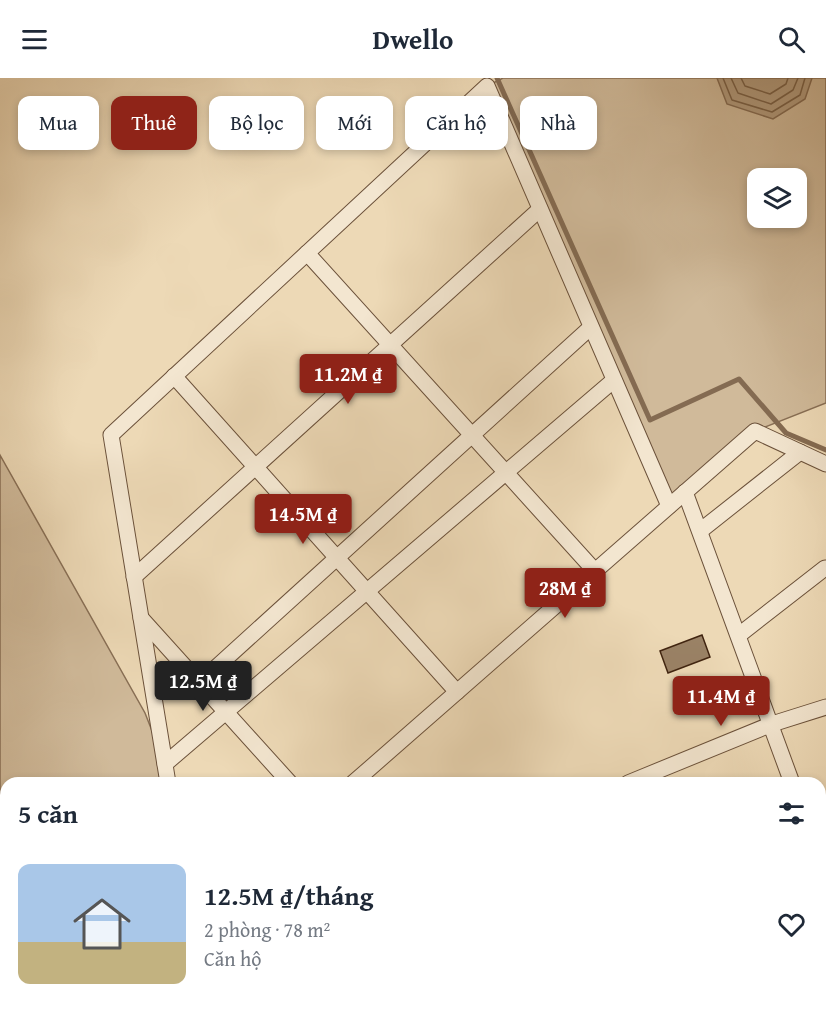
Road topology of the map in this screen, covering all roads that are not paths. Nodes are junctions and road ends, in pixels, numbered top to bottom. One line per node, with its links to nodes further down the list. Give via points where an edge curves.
1 (540, 209): 2 (street, via 487,86); 3 (street); 4 (street)
2 (307, 253): 4 (street); 5 (street)
3 (591, 327): 6 (street); 7 (street)
4 (390, 345): 7 (street); 10 (street)
5 (174, 376): 10 (street); 18 (street, via 111,435)
6 (614, 380): 11 (street); 13 (street)
7 (472, 435): 11 (street); 15 (street)
8 (800, 452): 9 (street); 12 (street, via 754,431); 14 (street)
9 (826, 464)
10 (255, 467): 15 (street); 18 (street)
11 (506, 472): 17 (street); 19 (street)
12 (685, 492): 13 (street); 14 (street)
13 (669, 506): 17 (street)
14 (700, 531): 21 (street)
15 (337, 558): 19 (street); 22 (street)
16 (825, 568): 21 (street)
17 (595, 571): 23 (street)
18 (134, 577): 20 (street)
19 (367, 592): 23 (street); 25 (street)
20 (141, 618): 22 (street); 27 (street)
21 (739, 635): 26 (street)
22 (199, 683): 25 (street)
23 (457, 692): 30 (street)
24 (826, 707): 26 (street)
25 (226, 712): 27 (street); 29 (street)
26 (772, 724): 31 (street); 32 (street)
27 (165, 764): 28 (street)
28 (167, 777)
29 (285, 777)
30 (360, 777)
31 (643, 777)
32 (790, 777)

